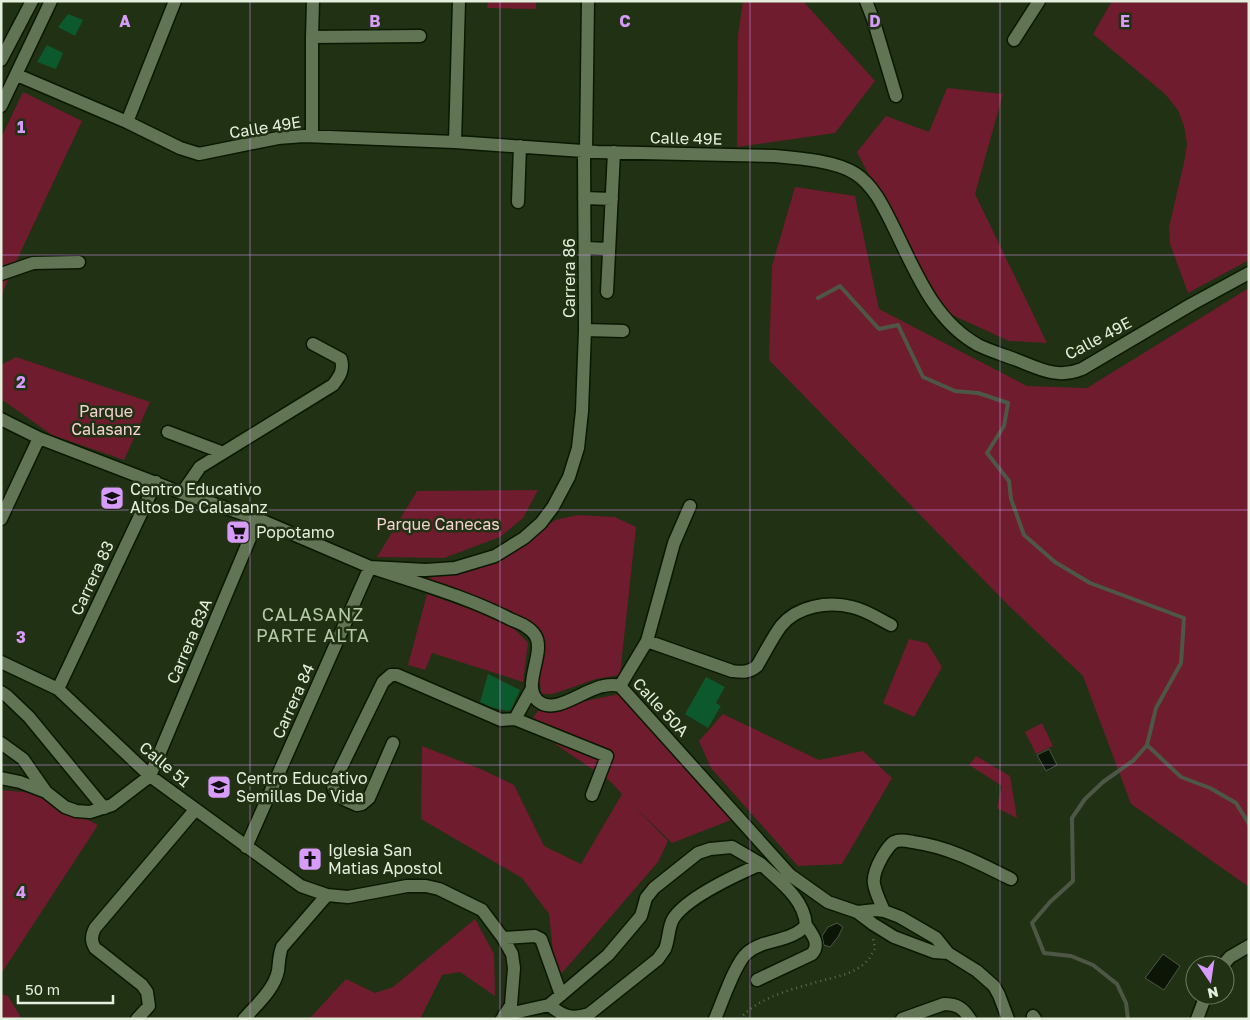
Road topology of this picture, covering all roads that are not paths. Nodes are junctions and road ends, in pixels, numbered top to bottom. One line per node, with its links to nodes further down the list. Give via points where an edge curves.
1 (32, 1): 12 (street)
2 (51, 1): 13 (street)
3 (175, 1): 16 (street)
4 (313, 1): 10 (street)
5 (459, 1): 18 (street)
6 (588, 1): 20 (street, Carrera 86)
7 (866, 1): 14 (street)
8 (1039, 1): 11 (street)
9 (420, 36): 10 (street)
10 (312, 38): 17 (street)
11 (1014, 40)
12 (1, 60)
13 (16, 75): 15 (street); 16 (street, Calle 49E)
14 (896, 96)
15 (1, 106)
16 (127, 122): 17 (street, Calle 49E, via 199,154 278,138)
17 (312, 136): 18 (street, Calle 49E)
18 (454, 142): 19 (street, Calle 49E)
19 (520, 146): 20 (street, Calle 49E); 24 (street)
20 (586, 150): 21 (street, Calle 49E); 22 (street, Carrera 86)
21 (614, 152): 23 (street); 28 (street, Calle 49E, via 789,157 855,173 872,189 886,212 942,316 979,346 1051,372 1062,374 1082,369)
22 (584, 198): 23 (street); 25 (street, Carrera 86)
23 (612, 199): 26 (street)
24 (518, 202)
25 (585, 248): 26 (street); 31 (street, Carrera 86)
26 (609, 248): 30 (street)
27 (79, 262): 29 (street, via 33,263)
28 (1249, 273)
29 (1, 274)
30 (607, 292)
31 (585, 330): 32 (street); 43 (street, Carrera 86, via 579,439 569,477 557,502 541,522 524,538 495,556 455,568)
32 (623, 331)
33 (314, 344): 37 (street, via 341,359 340,376 333,385)
34 (1, 419): 36 (street)
35 (168, 432): 37 (street)
36 (39, 438): 38 (street); 41 (street)
37 (221, 452): 39 (street, via 200,467)
38 (156, 482): 39 (street); 48 (street, Carrera 83)
39 (182, 493): 42 (street)
40 (690, 506): 45 (street, via 674,543)
41 (1, 519)
42 (258, 519): 43 (street); 55 (street, Carrera 83A)
43 (370, 567): 49 (street, via 480,604 529,628 536,637 538,649); 62 (street, Carrera 84)
44 (891, 625): 45 (street, via 853,607 828,605 798,612 782,626 757,666 744,672 732,671)
45 (647, 641): 47 (street)
46 (1, 662): 48 (street, Calle 51)
47 (620, 686): 49 (street, Calle 50A, via 602,685 550,705 542,704); 67 (street, Calle 50A, via 790,875 828,902)
48 (58, 689): 55 (street, Calle 51)
49 (531, 690): 51 (street)
50 (1, 692): 60 (street, via 29,717)
51 (515, 719): 53 (street, via 500,720 391,675 383,682 333,784 337,795 357,805 366,801); 59 (street, via 607,756)
52 (1, 743): 58 (street, via 23,759)
53 (392, 743)
54 (1, 769): 57 (street)
55 (150, 776): 60 (street); 61 (street, Calle 51)
56 (1, 778): 57 (street)
57 (20, 782): 58 (street)
58 (46, 792): 60 (street, via 76,811)
59 (592, 796)
60 (104, 808)
61 (195, 810): 62 (street, Calle 51); 78 (street, via 91,935 95,948 147,992 149,1006)
62 (246, 847): 65 (street, Calle 51, via 301,886)
63 (761, 864): 68 (street, via 797,899); 74 (street, via 732,847 698,853 654,888 646,898 641,916 608,955); 75 (street, via 719,883 682,909 670,925 666,948 658,959 589,1014 583,1018 570,1018)
64 (1011, 878): 66 (street, via 951,850 900,840 893,843 874,871 874,889)
65 (327, 895): 69 (street, Calle 51, via 348,897 407,886 439,889 482,910); 79 (street, via 282,947 278,972 269,991)
66 (884, 911): 67 (street, Calle 50A); 71 (street, Calle 50A, via 936,938)
67 (857, 912): 71 (street, Calle 50A, via 894,937 934,952)
68 (806, 925): 73 (street, via 815,938 812,954); 80 (street, via 800,933 757,946 747,953 733,974)
69 (502, 938): 74 (street, via 535,936 541,939); 77 (street, Calle 51, via 512,954 514,968 511,1005)
70 (1249, 946): 72 (street)
71 (948, 953): 83 (street, Calle 50A, via 994,986)
72 (1233, 955)
73 (757, 980)
74 (561, 995): 75 (street)
75 (550, 1005): 77 (street)
76 (1202, 1005): 84 (street)
77 (503, 1017)
78 (137, 1019)
79 (244, 1019)
80 (715, 1019)
81 (902, 1019): 82 (street, via 951,1004 963,1009)
82 (970, 1019)
83 (1008, 1019)
84 (1197, 1019)

